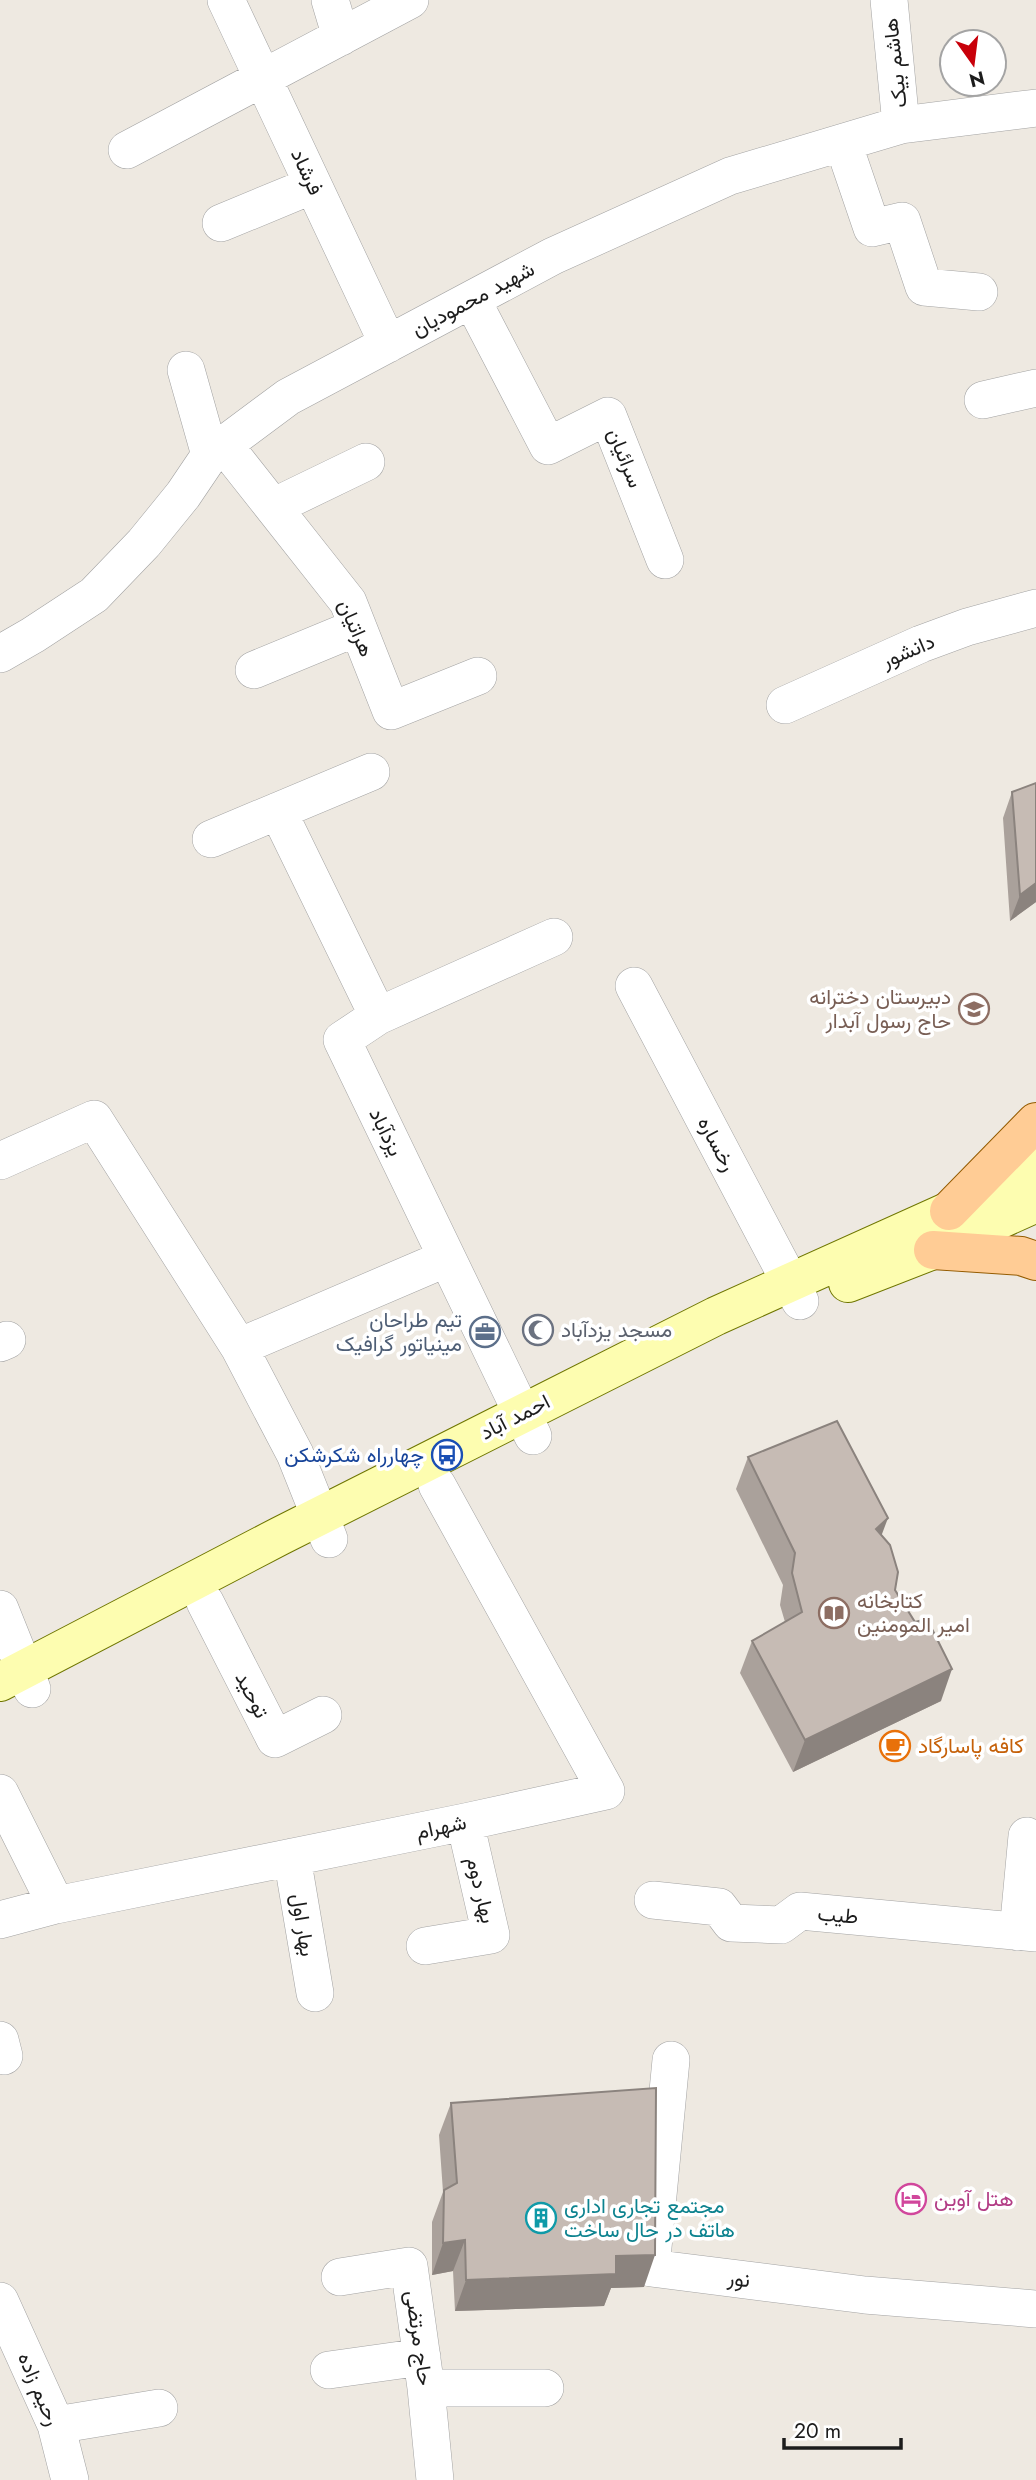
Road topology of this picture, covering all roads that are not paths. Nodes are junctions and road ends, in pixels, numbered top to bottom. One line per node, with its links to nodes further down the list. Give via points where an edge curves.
1 (226, 0): 6 (street, فرشاد)
2 (330, 0): 5 (street)
3 (410, 0): 5 (street)
4 (889, 0): 8 (street, هاشم بیک)
5 (341, 37): 6 (street)
6 (263, 79): 10 (street); 11 (street, فرشاد)
7 (1036, 108): 8 (street, شهید محمودیان)
8 (901, 125): 9 (street, شهید محمودیان)
9 (843, 143): 13 (street, via 872,228 902,221 923,287); 14 (street, شهید محمودیان, via 730,176 553,256)
10 (127, 150)
11 (313, 185): 12 (street); 15 (street, فرشاد)
12 (221, 223)
13 (979, 292)
14 (472, 300): 15 (street, شهید محمودیان); 22 (street, سرائیان, via 548,446 608,416)
15 (388, 344): 19 (street, شهید محمودیان, via 288,397)
16 (186, 370): 19 (street)
17 (1036, 388): 18 (street)
18 (983, 400)
19 (217, 450): 21 (street, هراتیان); 25 (street, شهید محمودیان, via 144,543 94,595)
20 (366, 462): 21 (street)
21 (273, 507): 24 (street, هراتیان, via 348,602)
22 (665, 560)
23 (1036, 608): 28 (street, دانشور, via 921,644)
24 (358, 627): 26 (street); 27 (street, هراتیان, via 391,711)
25 (0, 654)
26 (254, 670)
27 (478, 676)
28 (785, 705)
29 (371, 772): 30 (street)
30 (278, 811): 31 (street); 34 (street)
31 (211, 839)
32 (554, 937): 34 (street, یزدآباد)
33 (634, 986): 43 (street, رخساره)
34 (378, 1016): 41 (street, یزدآباد, via 342,1040)
35 (1036, 1122): 39 (main road)
36 (0, 1161): 44 (street, via 94,1119)
37 (1036, 1163): 39 (main road, احمد آباد)
38 (1036, 1203): 40 (main road, احمد آباد)
39 (948, 1211): 43 (main road, احمد آباد)
40 (933, 1250): 42 (main road); 43 (main road, احمد آباد)
41 (447, 1258): 44 (street); 45 (street, یزدآباد)
42 (1036, 1261)
43 (795, 1292): 45 (main road, احمد آباد)
44 (239, 1347): 47 (street, via 295,1454)
45 (528, 1425): 46 (main road, احمد آباد); 47 (main road, احمد آباد)
46 (437, 1485): 47 (main road, احمد آباد); 53 (street, شهرام, via 606,1791)
47 (324, 1528): 48 (main road, احمد آباد); 50 (main road, احمد آباد)
48 (205, 1602): 50 (main road, احمد آباد); 51 (street, توحید, via 275,1739)
49 (0, 1609): 50 (street)
50 (14, 1686)
51 (323, 1715)
52 (0, 1793): 57 (street)
53 (465, 1822): 55 (street, شهرام); 60 (street, بهار دوم, via 491,1935)
54 (1027, 1836): 59 (street)
55 (292, 1857): 57 (street, شهرام); 61 (street, بهار اول)
56 (653, 1900): 59 (street, طیب, via 719,1907 730,1923 781,1925 800,1911)
57 (56, 1905): 58 (street, شهرام)
58 (0, 1920)
59 (1027, 1933)
60 (425, 1946)
61 (315, 1993)
62 (671, 2060): 65 (street, نور, via 651,2268 865,2295)
63 (340, 2277): 67 (street, حاج مرتضی, via 409,2266)
64 (0, 2301): 70 (street, رحیم زاده)
65 (1036, 2309)
66 (329, 2370): 67 (street)
67 (424, 2372): 68 (street); 72 (street, حاج مرتضی)
68 (545, 2388)
69 (159, 2408): 70 (street)
70 (56, 2425): 71 (street, رحیم زاده)
71 (70, 2480)
72 (435, 2480)

